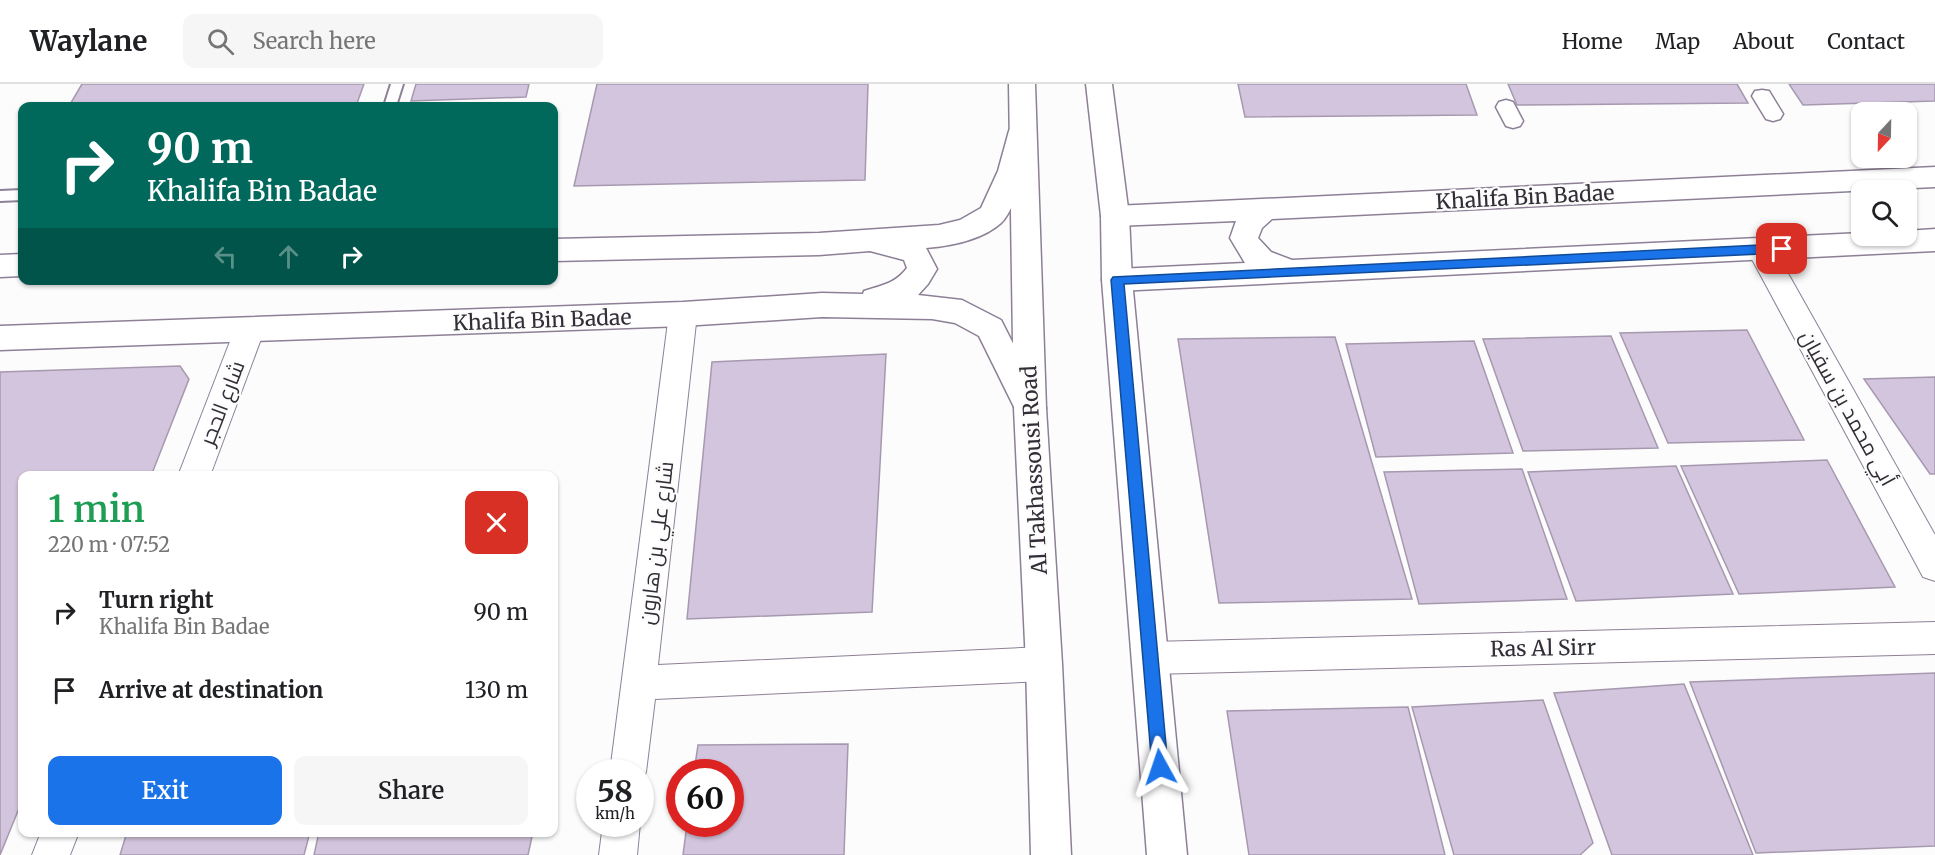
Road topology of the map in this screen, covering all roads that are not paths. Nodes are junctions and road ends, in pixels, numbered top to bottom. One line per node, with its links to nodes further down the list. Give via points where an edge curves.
1 (397, 84): 5 (lane)
2 (1022, 84): 7 (street, Al Takhassousi Road)
3 (1100, 84): 12 (street)
4 (1762, 96): 6 (street)
5 (391, 102)
6 (1773, 114)
7 (1024, 121): 14 (street, via 1012,171 992,215 968,229 939,236); 25 (street, Al Takhassousi Road)
8 (1935, 177): 11 (street, Khalifa Bin Badae)
9 (18, 195): 10 (lane)
10 (0, 196)
11 (1265, 209): 12 (street, Khalifa Bin Badae); 19 (street, via 1249,223 1244,238 1252,255 1270,267)
12 (1115, 216): 20 (street)
13 (1935, 240): 16 (street)
14 (819, 243): 15 (street); 21 (street, via 868,243 913,251 922,269 915,284 887,297)
15 (558, 250)
16 (1761, 250): 19 (street); 27 (street, أبي محمد بن سفيان)
17 (18, 265): 18 (street)
18 (0, 266)
19 (1293, 271): 20 (street)
20 (1117, 280): 29 (street)
21 (822, 305): 22 (street, Khalifa Bin Badae); 25 (street, Khalifa Bin Badae, via 932,307 962,312 990,328)
22 (683, 314): 23 (street, Khalifa Bin Badae); 31 (street, شارع علي بن هارون)
23 (249, 331): 24 (street, Khalifa Bin Badae); 26 (street, شارع الحجر)
24 (0, 338)
25 (1030, 408): 30 (street, Al Takhassousi Road)
26 (196, 471)
27 (1935, 566)
28 (1935, 639): 29 (street, Ras Al Sirr)
29 (1150, 658): 38 (street)
30 (1044, 664): 31 (street); 37 (street, Al Takhassousi Road)
31 (639, 683): 32 (street, شارع علي بن هارون)
32 (630, 759)
33 (58, 837): 35 (street)
34 (620, 837): 36 (street)
35 (51, 855)
36 (618, 855)
37 (1051, 855)
38 (1167, 855)

